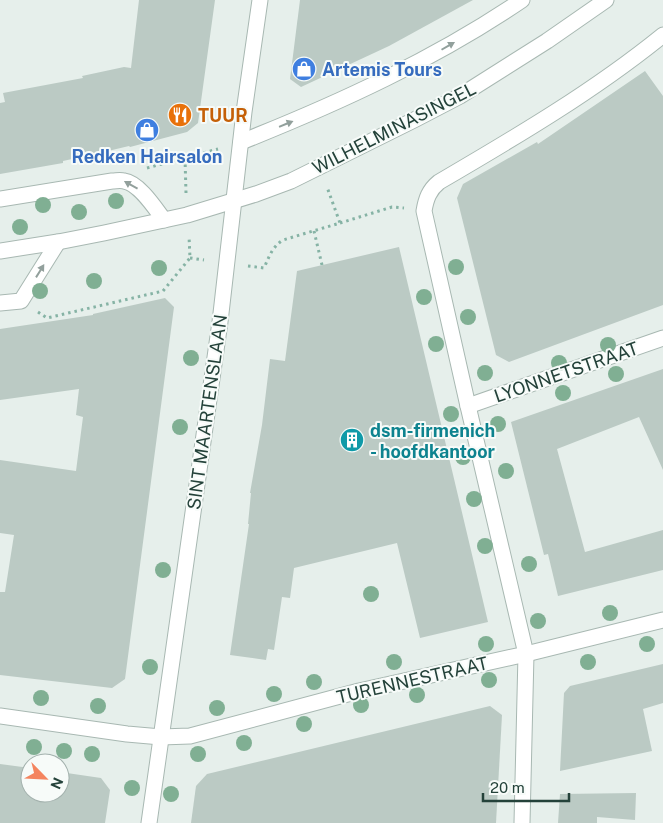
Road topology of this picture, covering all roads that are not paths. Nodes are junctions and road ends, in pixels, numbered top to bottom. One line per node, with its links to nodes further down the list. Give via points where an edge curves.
1 (260, 0): 5 (street, SINT MAARTENSLAAN)
2 (522, 0): 5 (street, one-way to 2, via 363,90 434,54)
3 (606, 0): 7 (street, WILHELMINASINGEL, via 460,96 319,168)
4 (663, 35): 13 (street, via 568,103 439,182 428,193 424,211)
5 (241, 142): 7 (street, SINT MAARTENSLAAN)
6 (0, 200): 8 (street, one-way to 6, via 141,191 124,181)
7 (234, 201): 8 (street, WILHELMINASINGEL); 17 (street, SINT MAARTENSLAAN)
8 (164, 220): 9 (street, WILHELMINASINGEL)
9 (58, 242): 10 (street, WILHELMINASINGEL); 11 (street, one-way to 9, via 21,300)
10 (0, 251)
11 (0, 303)
12 (663, 338): 13 (street, LYONNETSTRAAT)
13 (468, 406): 15 (street)
14 (663, 620): 15 (street, TURENNESTRAAT)
15 (526, 654): 17 (street, TURENNESTRAAT, via 359,691 190,736); 19 (street)
16 (0, 716): 17 (street, TURENNESTRAAT)
17 (161, 737): 18 (street, SINT MAARTENSLAAN)
18 (149, 823)
19 (522, 823)

